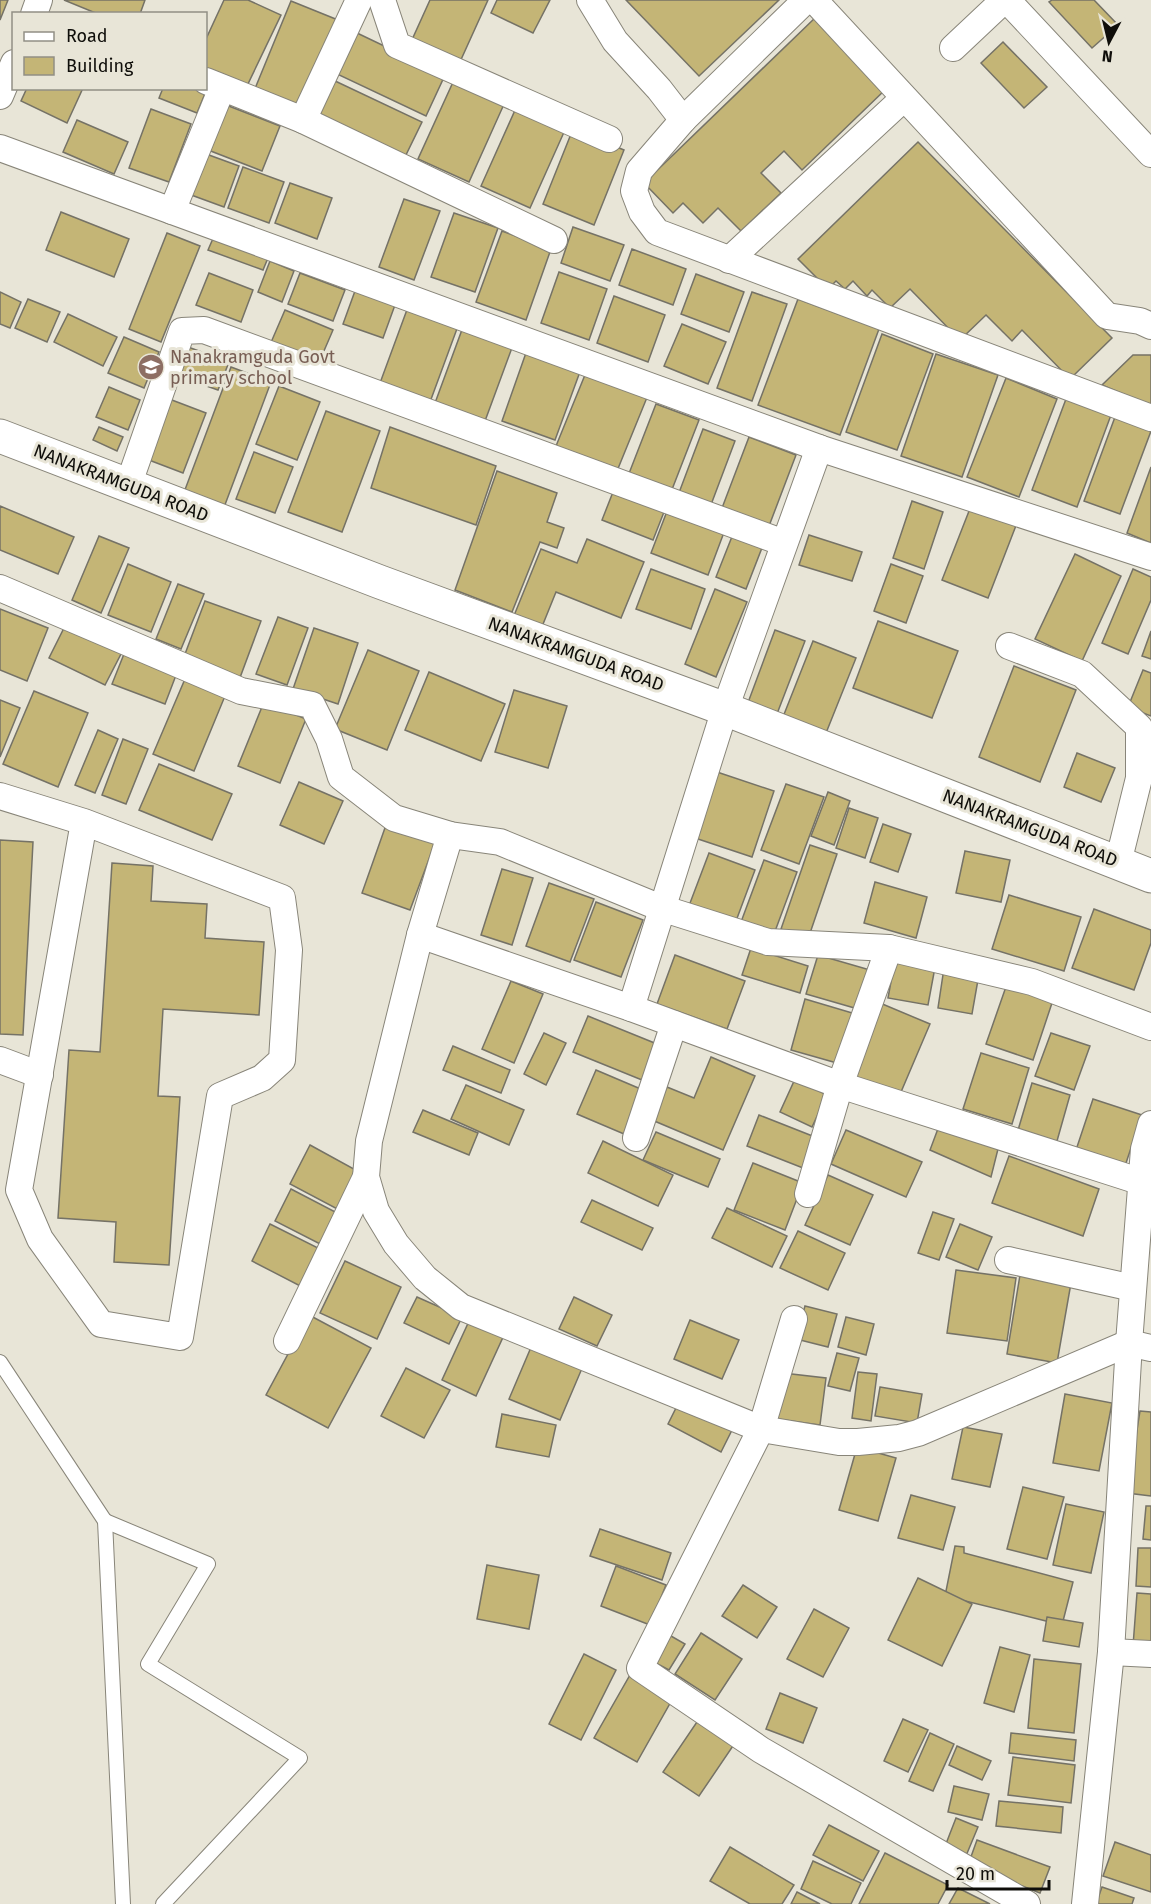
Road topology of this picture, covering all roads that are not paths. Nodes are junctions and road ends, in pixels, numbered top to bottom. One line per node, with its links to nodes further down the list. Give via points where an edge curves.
1 (359, 0): 12 (street)
2 (382, 0): 14 (street, via 397,45)
3 (590, 0): 13 (street, via 615,40)
4 (806, 0): 13 (street)
5 (814, 0): 11 (street)
6 (1005, 0): 7 (street); 16 (street)
7 (953, 48)
8 (12, 68): 10 (street)
9 (214, 84): 12 (street); 17 (street)
10 (0, 96)
11 (904, 98): 19 (street); 20 (street, via 1107,316)
12 (303, 120): 18 (street)
13 (683, 120): 19 (street, via 639,171 634,191 642,212 657,232)
14 (609, 139)
15 (0, 148): 17 (street)
16 (1151, 154)
17 (172, 211): 23 (street)
18 (554, 240)
19 (729, 260): 21 (street)
20 (1151, 326)
21 (1151, 418)
22 (0, 436): 24 (main road, NANAKRAMGUDA ROAD)
23 (819, 448): 25 (street); 26 (street)
24 (129, 486): 25 (street, via 182,331 204,330); 29 (main road, NANAKRAMGUDA ROAD)
25 (784, 543): 29 (street)
26 (1151, 557)
27 (0, 588): 32 (street, via 241,692 312,705 329,739 341,777 394,818)
28 (1009, 646): 33 (street, via 1082,674 1138,727 1139,778)
29 (725, 709): 33 (main road, NANAKRAMGUDA ROAD); 35 (street)
30 (0, 796): 31 (street)
31 (84, 822): 42 (street); 42 (street, via 282,898 289,950 282,1060 262,1078 220,1096 180,1337 101,1324 40,1239 19,1190)
32 (450, 835): 35 (street, via 500,842); 36 (street)
33 (1118, 863): 34 (main road, NANAKRAMGUDA ROAD)
34 (1151, 876)
35 (661, 908): 37 (street, via 768,942); 38 (street)
36 (420, 935): 38 (street); 46 (street, via 369,1141)
37 (889, 948): 40 (street, via 1032,982); 43 (street)
38 (631, 1008): 39 (street)
39 (674, 1024): 43 (street); 45 (street)
40 (1151, 1027)
41 (0, 1060): 42 (street)
42 (40, 1075)
43 (840, 1085): 47 (street); 48 (street)
44 (1151, 1124): 47 (street, via 1144,1149)
45 (636, 1138)
46 (366, 1178): 52 (street); 55 (street, via 376,1211 396,1244 425,1278 461,1307)
47 (1142, 1182): 50 (street)
48 (808, 1194)
49 (1008, 1260): 50 (street)
50 (1133, 1288): 53 (street)
51 (794, 1318): 55 (street)
52 (287, 1341)
53 (1140, 1346): 55 (street, via 899,1438 839,1442); 57 (street)
54 (0, 1362): 56 (lane)
55 (761, 1429): 61 (street, via 640,1668 761,1750)
56 (105, 1521): 59 (lane); 60 (lane, via 208,1564 148,1664 300,1758)
57 (1111, 1652): 58 (street); 62 (street)
58 (1151, 1654)
59 (123, 1904)
60 (163, 1904)
61 (1027, 1904)
62 (1085, 1904)

